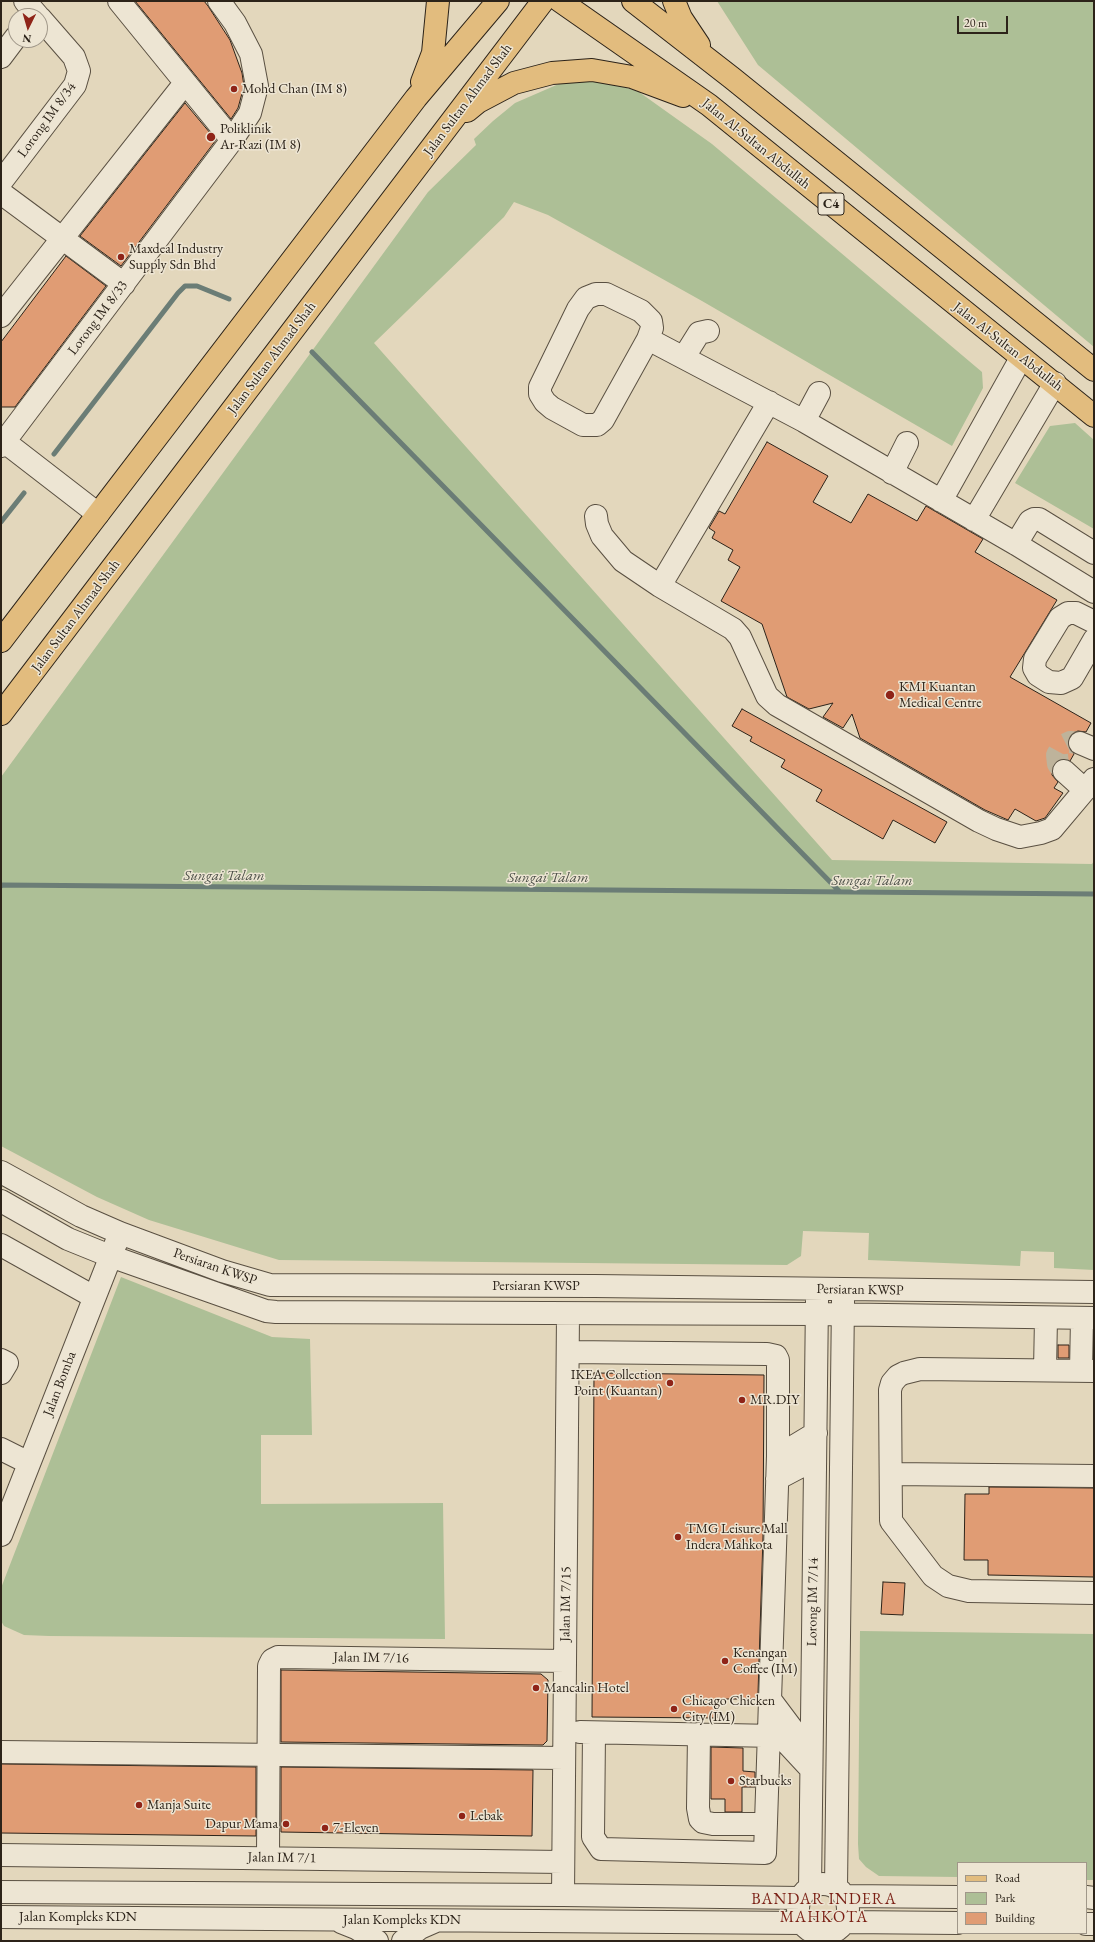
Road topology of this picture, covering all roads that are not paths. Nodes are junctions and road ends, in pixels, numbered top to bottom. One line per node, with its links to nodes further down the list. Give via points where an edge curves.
1 (119, 1): 13 (street)
2 (220, 1): 17 (street, Lorong IM 8/33, via 251,54 257,86 250,113)
3 (438, 1): 14 (main road, via 433,53)
4 (498, 1): 14 (main road)
5 (542, 1): 16 (main road, Jalan Sultan Ahmad Shah)
6 (560, 1): 15 (main road, Jalan Al-Sultan Abdullah / C4)
7 (632, 1): 12 (main road, C4)
8 (674, 1): 12 (main road, via 681,18 703,51)
9 (48, 28): 18 (street, Lorong IM 8/34, via 74,57 79,71 75,85)
10 (8, 48): 11 (street)
11 (1, 57)
12 (732, 78): 27 (main road, C4)
13 (185, 83): 17 (street); 20 (street)
14 (416, 98): 37 (main road)
15 (709, 105): 16 (main road, via 632,77 592,70 552,72 514,83 478,102); 26 (main road, Jalan Al-Sultan Abdullah / C4)
16 (447, 128): 47 (main road, Jalan Sultan Ahmad Shah)
17 (232, 140): 21 (street, Lorong IM 8/33)
18 (1, 182)
19 (1, 193): 20 (street)
20 (62, 238): 21 (street); 22 (street)
21 (124, 284): 33 (street, Lorong IM 8/33)
22 (1, 316)
23 (708, 331): 25 (street, via 699,333)
24 (648, 339): 24 (street, via 603,420 597,425 583,425 552,408 540,394 540,387 578,309 586,298 606,294 641,311 651,320 652,328); 25 (street)
25 (684, 357): 30 (street)
26 (1021, 358): 28 (main road, Jalan Al-Sultan Abdullah / C4); 36 (street)
27 (1094, 370)
28 (1055, 383): 31 (main road, Jalan Al-Sultan Abdullah / C4); 39 (street)
29 (819, 393): 32 (street)
30 (769, 402): 32 (street); 42 (street)
31 (1094, 416)
32 (804, 421): 35 (street)
33 (2, 442): 37 (street)
34 (907, 443): 35 (street)
35 (892, 473): 36 (street)
36 (941, 501): 39 (street)
37 (98, 514): 46 (main road)
38 (596, 516): 42 (street, via 602,536 623,561)
39 (974, 520): 40 (street)
40 (1016, 544): 41 (street, via 1030,521 1038,519); 43 (street)
41 (1094, 553)
42 (660, 586): 49 (street, via 733,629 740,637 768,696 777,705 996,829 1020,837 1052,829)
43 (1094, 592)
44 (1094, 622): 45 (street, via 1068,612 1060,618 1035,659 1034,668 1038,675 1049,682 1061,683 1072,678)
45 (1094, 640)
46 (1, 641)
47 (1, 714)
48 (1064, 771): 49 (street)
49 (1089, 784)
50 (1, 1172): 52 (street, Persiaran KWSP, via 81,1216)
51 (1, 1201): 54 (street, Persiaran KWSP, via 68,1239)
52 (120, 1233): 54 (street, Jalan Bomba); 55 (street, Persiaran KWSP, via 270,1286)
53 (1, 1245): 59 (street)
54 (110, 1256): 59 (street, Jalan Bomba); 60 (street, Persiaran KWSP, via 266,1311)
55 (595, 1286): 56 (street, Persiaran KWSP); 61 (street)
56 (817, 1289): 57 (street, Persiaran KWSP); 62 (street, Lorong IM 7/14)
57 (843, 1290): 58 (street, Persiaran KWSP); 63 (street, Lorong IM 7/14)
58 (1094, 1292)
59 (94, 1297): 75 (street, Jalan Bomba)
60 (568, 1314): 61 (street, Persiaran KWSP); 66 (street, Jalan IM 7/15)
61 (595, 1314): 62 (street, Persiaran KWSP)
62 (817, 1314): 63 (street, Persiaran KWSP); 71 (street, Lorong IM 7/14)
63 (842, 1315): 64 (street, Persiaran KWSP); 96 (street, Lorong IM 7/14)
64 (1046, 1318): 65 (street, Persiaran KWSP); 68 (street)
65 (1088, 1318): 69 (street)
66 (569, 1352): 73 (street, via 776,1356 779,1364); 81 (street, Jalan IM 7/15)
67 (1, 1360): 70 (street, via 7,1363)
68 (1045, 1370): 69 (street); 76 (street, via 920,1369 898,1376 890,1390)
69 (1088, 1371)
70 (1, 1373)
71 (816, 1433): 73 (street); 74 (street, Lorong IM 7/14)
72 (1, 1449): 75 (street)
73 (778, 1456): 78 (street)
74 (815, 1459): 78 (street); 90 (street, Lorong IM 7/14)
75 (29, 1463): 79 (street, Jalan Bomba)
76 (891, 1474): 77 (street); 80 (street, via 891,1520 940,1582 969,1591)
77 (1094, 1476)
78 (777, 1479): 82 (street)
79 (1, 1535)
80 (1094, 1593)
81 (565, 1661): 83 (street, Jalan IM 7/15); 88 (street, Jalan IM 7/16, via 278,1657 272,1660 269,1666)
82 (769, 1698): 86 (street); 90 (street)
83 (564, 1732): 84 (street); 89 (street, Jalan IM 7/15)
84 (594, 1733): 85 (street); 91 (street, via 593,1837 601,1849 765,1853)
85 (699, 1734): 86 (street); 91 (street, via 700,1819 713,1824)
86 (768, 1736): 90 (street, via 785,1741); 91 (street)
87 (1, 1752): 88 (street)
88 (269, 1754): 89 (street); 93 (street, Jalan IM 7/16)
89 (564, 1758): 94 (street, Jalan IM 7/15)
90 (811, 1762): 97 (street, Lorong IM 7/14)
91 (766, 1824)
92 (1, 1855): 93 (street, Jalan IM 7/1)
93 (268, 1858): 94 (street, Jalan IM 7/1)
94 (563, 1862): 98 (street, Jalan IM 7/15)
95 (1, 1892): 98 (street, Jalan Kompleks KDN)
96 (840, 1892): 97 (street, via 824,1885); 99 (street); 105 (street, via 848,1910)
97 (806, 1894): 98 (street, Jalan Kompleks KDN); 104 (street, via 799,1908)
98 (563, 1895)
99 (957, 1897)
100 (1, 1917): 101 (street, Jalan Kompleks KDN)
101 (335, 1919): 102 (street, Jalan Kompleks KDN); 106 (street)
102 (441, 1920): 104 (street, Jalan Kompleks KDN); 107 (street, via 420,1928)
103 (957, 1923): 105 (street)
104 (807, 1931): 105 (street, via 822,1934)
105 (840, 1931)
106 (377, 1941)
107 (403, 1941)

